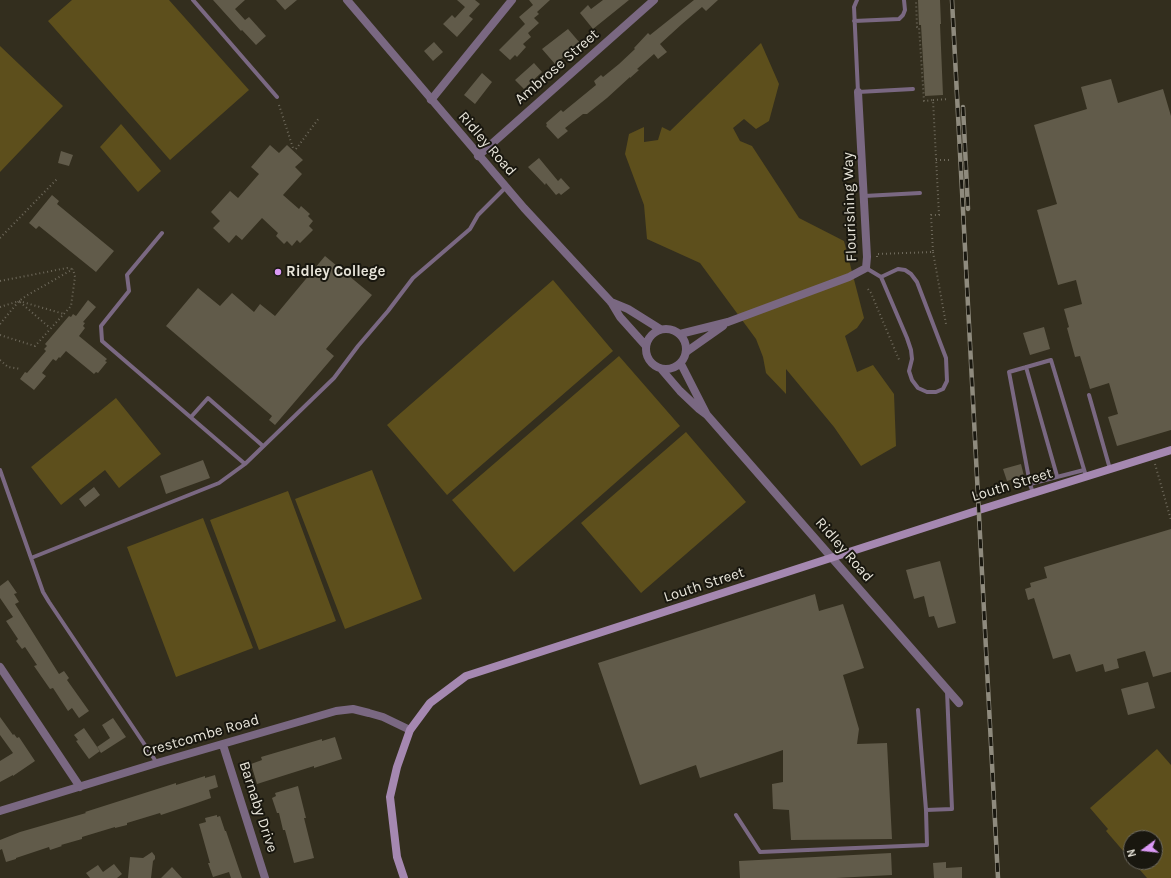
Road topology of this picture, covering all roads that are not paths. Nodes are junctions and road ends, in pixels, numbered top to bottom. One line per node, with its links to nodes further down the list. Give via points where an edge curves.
1 (193, 0): 10 (lane)
2 (347, 0): 11 (street, Ridley Road)
3 (512, 0): 11 (street)
4 (654, 0): 12 (street, Ambrose Street)
5 (857, 0): 7 (lane)
6 (904, 0): 7 (lane, via 905,10 898,18)
7 (854, 21): 9 (lane)
8 (913, 89): 9 (lane)
9 (858, 92): 15 (street, Flourishing Way)
10 (277, 97)
11 (431, 100): 12 (street, Ridley Road)
12 (478, 156): 13 (street, Ridley Road)
13 (506, 187): 19 (street, Ridley Road); 31 (lane, via 478,215 470,229 412,278 334,378)
14 (920, 193): 15 (lane)
15 (864, 196): 17 (street, Flourishing Way)
16 (162, 233): 30 (lane, via 127,275 129,291 101,326 102,341)
17 (866, 268): 18 (lane); 20 (street, Flourishing Way, via 842,280)
18 (881, 277): 18 (lane, via 909,344 912,359 909,371 912,380 918,388 926,392 936,392 943,388 947,381 946,358 917,282 905,270)
19 (611, 302): 21 (street, Ridley Road, via 628,309); 23 (street, Ridley Road, via 620,317)
20 (728, 322): 22 (street, Flourishing Way); 24 (street, Flourishing Way)
21 (660, 329): 22 (street, via 667,328); 23 (street, via 649,338)
22 (680, 334): 24 (street)
23 (646, 346): 27 (street, via 648,358)
24 (686, 352): 25 (street)
25 (680, 364): 27 (street); 29 (street, Ridley Road)
26 (1026, 367): 36 (lane, via 1051,360); 37 (lane); 38 (lane, via 1009,372)
27 (662, 370): 29 (street, Ridley Road, via 680,391)
28 (1089, 395): 34 (lane)
29 (707, 415): 41 (street, Ridley Road)
30 (191, 417): 31 (lane, via 208,398); 33 (lane)
31 (263, 446): 33 (lane)
32 (1171, 450): 34 (main road, Louth Street)
33 (245, 464): 40 (lane, via 219,484)
34 (1110, 469): 36 (main road, Louth Street)
35 (0, 470): 40 (lane)
36 (1085, 473): 37 (lane); 39 (main road, Louth Street)
37 (1057, 476): 38 (lane)
38 (1030, 484): 39 (lane)
39 (1033, 493): 41 (main road, Louth Street)
40 (31, 558): 48 (lane, via 49,602)
41 (832, 558): 43 (street, Ridley Road); 46 (main road, Louth Street, via 466,676 430,703)
42 (0, 667): 49 (street)
43 (946, 688): 44 (street, Ridley Road); 50 (lane, via 952,809)
44 (959, 703)
45 (918, 710): 50 (lane)
46 (410, 730): 47 (street, Crestcombe Road, via 383,716 353,709 318,716); 54 (main road, Louth Street, via 390,797 397,857)
47 (223, 745): 48 (street, Crestcombe Road); 53 (street, Barnaby Drive)
48 (157, 763): 49 (street, Crestcombe Road)
49 (80, 787): 51 (street, Crestcombe Road)
50 (926, 810): 52 (lane, via 927,845 760,852)
51 (0, 811)
52 (736, 815)
53 (265, 878)
54 (404, 878)

